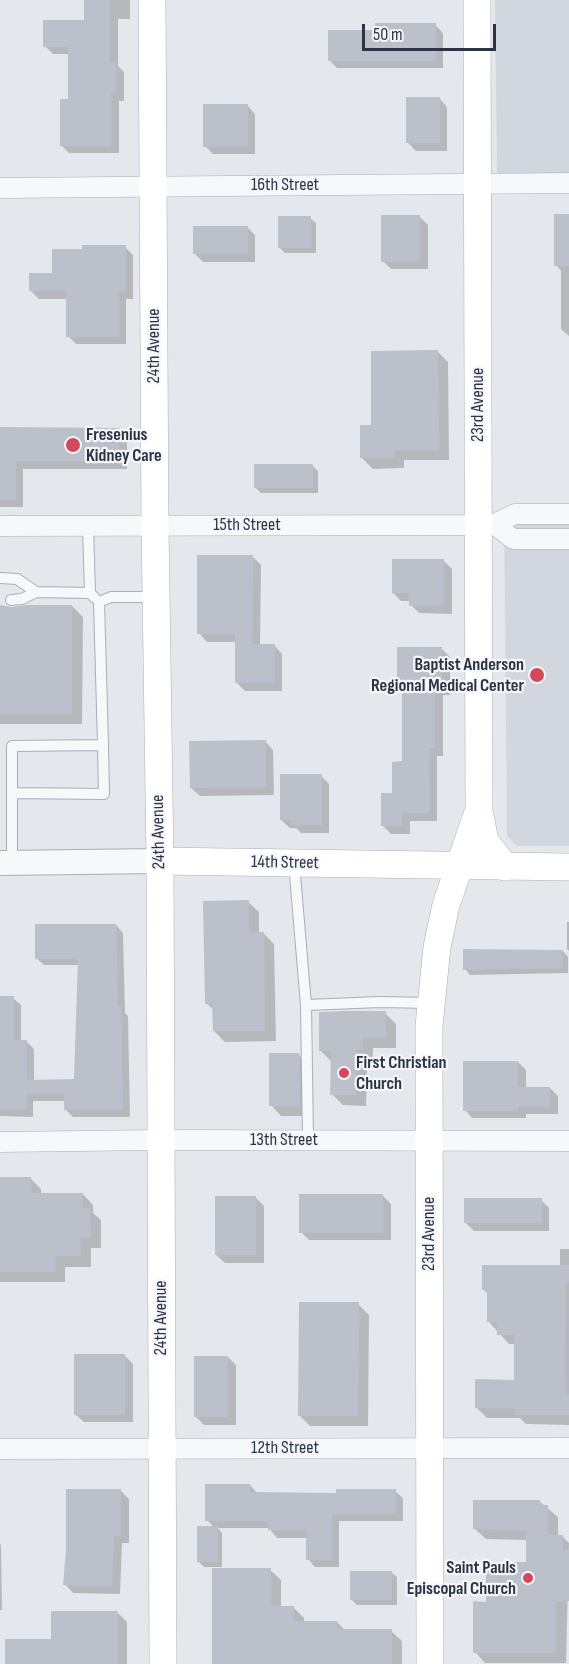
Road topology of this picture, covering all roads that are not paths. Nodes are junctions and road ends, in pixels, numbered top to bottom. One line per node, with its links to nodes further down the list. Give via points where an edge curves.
1 (152, 0): 5 (main road, 24th Avenue)
2 (477, 0): 4 (main road, 23rd Avenue)
3 (569, 183): 4 (street, 16th Street)
4 (478, 184): 5 (street, 16th Street); 8 (main road, 23rd Avenue)
5 (154, 186): 6 (street, 16th Street); 9 (main road, 24th Avenue)
6 (0, 188)
7 (569, 514): 8 (street, 15th Street, via 515,514)
8 (486, 524): 9 (street, 15th Street); 12 (street, via 513,540); 23 (main road, 23rd Avenue)
9 (154, 525): 11 (street, 15th Street); 16 (main road, 24th Avenue)
10 (0, 526): 11 (street, 15th Street)
11 (88, 526): 15 (lane)
12 (569, 539)
13 (0, 578): 14 (lane, via 17,579)
14 (36, 592): 15 (lane); 17 (lane)
15 (90, 593): 18 (lane)
16 (156, 597): 18 (lane, via 111,597); 24 (main road, 24th Avenue)
17 (11, 600)
18 (99, 602): 20 (lane)
19 (0, 743): 21 (lane)
20 (103, 745): 21 (lane); 22 (lane, via 104,794)
21 (12, 746): 22 (lane)
22 (12, 793): 25 (lane)
23 (479, 810): 27 (main road, 23rd Avenue); 28 (main road, 23rd Avenue, via 485,842)
24 (160, 861): 25 (street, 14th Street); 26 (main road, 14th Street); 32 (main road, 24th Avenue)
25 (6, 863)
26 (294, 863): 27 (main road, 14th Street); 31 (lane)
27 (460, 864): 28 (main road, 14th Street); 30 (main road, 23rd Avenue, via 437,947)
28 (505, 867): 29 (main road, 14th Street)
29 (569, 867)
30 (431, 1003): 31 (lane); 34 (main road, 23rd Avenue)
31 (306, 1005): 33 (lane)
32 (160, 1140): 33 (street, 13th Street); 36 (street, 13th Street); 38 (main road, 24th Avenue)
33 (308, 1140): 34 (street, 13th Street)
34 (429, 1140): 35 (street, 13th Street); 37 (main road, 23rd Avenue)
35 (569, 1141)
36 (0, 1142)
37 (429, 1447): 38 (street, 12th Street); 39 (street, 12th Street); 42 (main road, 23rd Avenue)
38 (162, 1448): 40 (street, 12th Street); 41 (main road, 24th Avenue)
39 (569, 1448)
40 (0, 1449)
41 (163, 1664)
42 (430, 1664)

